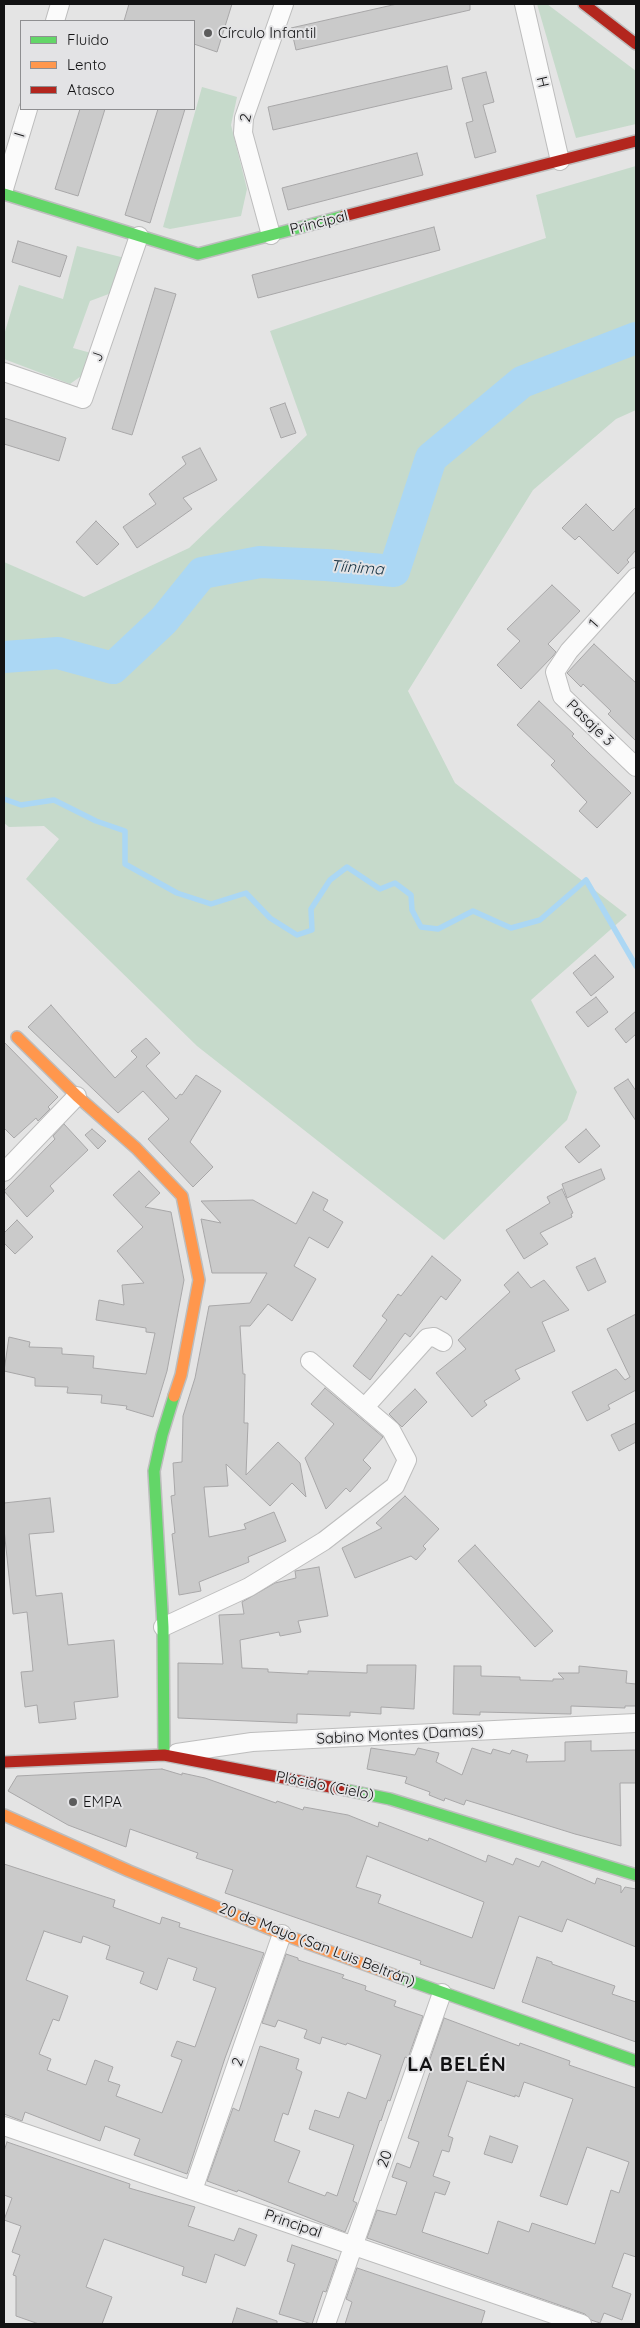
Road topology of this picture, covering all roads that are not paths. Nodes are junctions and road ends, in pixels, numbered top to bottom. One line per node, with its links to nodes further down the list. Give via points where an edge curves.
1 (60, 4): 5 (street)
2 (284, 4): 12 (street, 2, via 244,118 243,132)
3 (524, 4): 9 (street, H)
4 (584, 4): 6 (street)
5 (55, 20)
6 (636, 44)
7 (28, 110): 10 (street, I)
8 (636, 141): 9 (street, Principal)
9 (560, 161): 12 (street, Principal)
10 (4, 189)
11 (4, 194): 13 (street, Principal)
12 (271, 235): 13 (street, Principal, via 198,254)
13 (139, 236): 14 (street, J, via 84,399)
14 (4, 372)
15 (636, 577): 16 (street, 1)
16 (555, 672): 17 (street, Pasaje 3, via 562,696)
17 (636, 767)
18 (17, 1037): 19 (street)
19 (77, 1096): 20 (street); 24 (street, via 136,1148 182,1196 199,1280 181,1375 154,1472)
20 (4, 1172)
21 (443, 1342): 23 (street, via 434,1337 427,1338)
22 (310, 1361): 23 (street)
23 (365, 1407): 24 (street, via 391,1430 407,1460 395,1486 324,1541 249,1587)
24 (163, 1627): 26 (street)
25 (636, 1723): 26 (street, Sabino Montes (Damas), via 252,1742)
26 (164, 1755): 27 (street, Plácido (Cielo)); 29 (street, Plácido (Cielo), via 390,1799)
27 (4, 1762)
28 (4, 1815): 30 (street, 20 de Mayo (San Luis Beltrán))
29 (636, 1875)
30 (282, 1934): 31 (street, 20 de Mayo (San Luis Beltrán)); 34 (street, 2)
31 (442, 1993): 32 (street, 20 de Mayo (San Luis Beltrán)); 35 (street, 20)
32 (636, 2062)
33 (4, 2126): 34 (street, Principal)
34 (193, 2190): 35 (street, Principal)
35 (356, 2245): 36 (street, 20); 37 (street, Principal)
36 (326, 2324)
37 (582, 2324)

